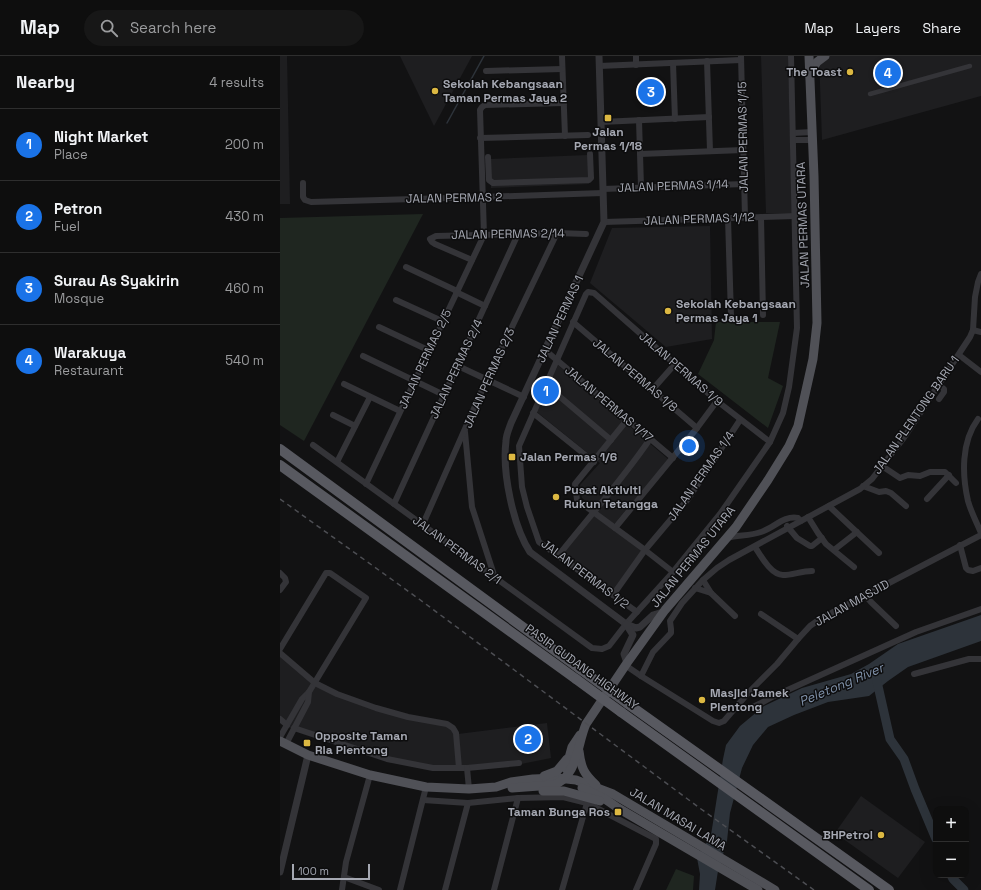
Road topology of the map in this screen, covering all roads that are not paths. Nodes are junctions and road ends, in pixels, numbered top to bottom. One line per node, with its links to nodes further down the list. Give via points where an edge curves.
1 (562, 56): 13 (street)
2 (599, 56): 11 (street, JALAN PERMAS 1)
3 (636, 56): 10 (street)
4 (791, 56): 22 (street)
5 (808, 56): 15 (main road, JALAN PERMAS UTARA)
6 (825, 56): 15 (main road)
7 (741, 58): 8 (street); 28 (street, JALAN PERMAS 1/15)
8 (707, 61): 9 (street); 18 (street)
9 (673, 63): 10 (street); 19 (street)
10 (636, 65): 11 (street)
11 (599, 66): 21 (street, JALAN PERMAS 1)
12 (970, 66): 16 (street)
13 (562, 69): 14 (street); 17 (street)
14 (486, 71)
15 (809, 75): 25 (main road, JALAN PERMAS UTARA)
16 (870, 94)
17 (564, 103): 24 (street); 26 (street, via 485,105 480,110)
18 (709, 118): 19 (street); 29 (street)
19 (675, 119): 20 (street)
20 (639, 120): 21 (street); 31 (street)
21 (601, 122): 37 (street, JALAN PERMAS 1)
22 (793, 133): 25 (street); 27 (street)
23 (588, 135): 24 (street)
24 (565, 136): 26 (street)
25 (812, 136): 27 (street); 114 (main road, JALAN PERMAS UTARA, via 817,323 813,358 798,426 789,446)
26 (480, 138): 39 (street)
27 (794, 140): 40 (street)
28 (743, 150): 29 (street); 35 (street, JALAN PERMAS 1/15)
29 (710, 151): 31 (street)
30 (590, 154): 33 (street, via 590,180)
31 (640, 154): 36 (street)
32 (488, 157): 33 (street, via 489,180 493,183)
33 (538, 181): 38 (street)
34 (303, 183): 39 (street, JALAN PERMAS 2, via 303,197 310,202)
35 (744, 184): 36 (street, JALAN PERMAS 1/14); 41 (street, JALAN PERMAS 1/15)
36 (641, 187): 37 (street, JALAN PERMAS 1/14)
37 (603, 191): 38 (street, JALAN PERMAS 2); 44 (street, JALAN PERMAS 1)
38 (538, 195): 39 (street, JALAN PERMAS 2)
39 (482, 197): 48 (street)
40 (795, 216): 42 (street, JALAN PERMAS 1/12); 93 (street, via 797,328 789,387)
41 (745, 217): 42 (street, JALAN PERMAS 1/12); 43 (street, JALAN PERMAS 1/12)
42 (761, 217): 56 (street)
43 (728, 218): 44 (street, JALAN PERMAS 1/12); 57 (street)
44 (604, 222): 64 (street, JALAN PERMAS 1)
45 (557, 233): 46 (street, JALAN PERMAS 2/14); 47 (street, JALAN PERMAS 2/14); 71 (street, JALAN PERMAS 2/3)
46 (518, 234): 48 (street, JALAN PERMAS 2/14); 55 (street, JALAN PERMAS 2/4)
47 (586, 234)
48 (484, 235): 49 (street, JALAN PERMAS 2/5); 49 (street, JALAN PERMAS 2/14, via 436,236 430,239 435,244)
49 (472, 260): 52 (street, JALAN PERMAS 2/5)
50 (406, 267): 52 (street)
51 (981, 274): 61 (street, JALAN PLENTONG BARU 1, via 976,290)
52 (456, 291): 55 (street); 58 (street, JALAN PERMAS 2/5)
53 (594, 293): 59 (street, JALAN PERMAS 1/2, via 586,294); 68 (street, JALAN PERMAS 1/9)
54 (396, 300): 58 (street)
55 (485, 306): 69 (street, JALAN PERMAS 2/4)
56 (763, 315)
57 (731, 316)
58 (442, 320): 63 (street, JALAN PERMAS 2/5)
59 (573, 322): 67 (street, JALAN PERMAS 1/2); 76 (street, JALAN PERMAS 1/8)
60 (379, 327): 63 (street)
61 (973, 330): 62 (street); 65 (street, JALAN PLENTONG BARU 1)
62 (981, 332)
63 (428, 350): 72 (street, JALAN PERMAS 2/5)
64 (545, 350): 67 (street, JALAN PERMAS 1/17); 79 (street, JALAN PERMAS 1)
65 (959, 355): 70 (street); 75 (street, JALAN PLENTONG BARU 1)
66 (363, 356): 72 (street)
67 (557, 360): 74 (street, JALAN PERMAS 1/2); 86 (street, JALAN PERMAS 1/17)
68 (675, 364): 76 (street); 81 (street, JALAN PERMAS 1/9)
69 (458, 366): 71 (street); 77 (street, JALAN PERMAS 2/4)
70 (981, 372)
71 (487, 379): 79 (street); 90 (street, JALAN PERMAS 2/3)
72 (414, 380): 77 (street); 82 (street, JALAN PERMAS 2/5)
73 (344, 384): 78 (street)
74 (546, 385): 83 (street, JALAN PERMAS 1/2); 91 (street)
75 (939, 385): 80 (street, via 944,392); 100 (street, JALAN PLENTONG BARU 1)
76 (652, 390): 89 (street, JALAN PERMAS 1/8)
77 (444, 395): 106 (street, JALAN PERMAS 2/4)
78 (370, 397): 82 (street); 88 (street)
79 (524, 397): 145 (street, JALAN PERMAS 1, via 508,431 505,453 509,493 525,544 530,552)
80 (939, 399)
81 (717, 401): 87 (street, JALAN PERMAS 1/9); 89 (street)
82 (400, 411): 103 (street, JALAN PERMAS 2/5)
83 (533, 413): 98 (street); 127 (street, JALAN PERMAS 1/2, via 518,446 522,487 539,542)
84 (333, 415): 88 (street)
85 (980, 419): 119 (street, via 969,435 963,469 968,501)
86 (627, 420): 91 (street); 92 (street, JALAN PERMAS 1/17)
87 (740, 420): 93 (street, JALAN PERMAS 1/9); 124 (street, JALAN PERMAS 1/4, via 688,499)
88 (355, 426): 97 (street)
89 (697, 428): 96 (street)
90 (465, 430): 113 (street, JALAN PERMAS 2/3); 133 (street, via 472,506)
91 (611, 440): 98 (street)
92 (650, 440): 96 (street, JALAN PERMAS 1/17); 109 (street, via 631,468)
93 (770, 442): 131 (street, via 720,514)
94 (314, 445): 97 (street, JALAN PERMAS 2/1)
95 (280, 449): 195 (highway, PASIR GUDANG HIGHWAY, bridge, via 628,704)
96 (673, 458): 115 (street)
97 (337, 462): 103 (street, JALAN PERMAS 2/1)
98 (594, 462): 109 (street, via 575,484 577,500)
99 (280, 465): 194 (highway, PASIR GUDANG HIGHWAY, bridge)
100 (882, 466): 101 (street, via 900,478 939,472); 104 (street, JALAN PLENTONG BARU 1)
101 (948, 475): 102 (street); 105 (street)
102 (956, 483)
103 (366, 484): 106 (street, JALAN PERMAS 2/1)
104 (863, 486): 107 (street, JALAN PLENTONG BARU 1); 108 (street, via 891,493)
105 (926, 499)
106 (394, 504): 113 (street, JALAN PERMAS 2/1)
107 (830, 506): 110 (street, JALAN PLENTONG BARU 1); 118 (street)
108 (906, 506)
109 (593, 512): 115 (street); 127 (street)
110 (808, 517): 112 (street, JALAN PLENTONG BARU 1); 121 (street)
111 (782, 521): 112 (street, via 794,517); 116 (street); 117 (street)
112 (801, 521): 116 (street, JALAN PLENTONG BARU 1)
113 (422, 524): 133 (street, JALAN PERMAS 2/1)
114 (736, 527): 117 (street, via 745,531); 120 (main road, JALAN PERMAS UTARA)
115 (615, 528): 124 (street)
116 (789, 528): 121 (street, via 797,538 810,546); 123 (street, JALAN PLENTONG BARU 1)
117 (761, 532): 120 (street)
118 (857, 532): 125 (street); 126 (street)
119 (981, 534): 122 (street, JALAN MASJID)
120 (727, 538): 142 (main road, JALAN PERMAS UTARA)
121 (822, 538): 125 (street)
122 (960, 546): 129 (street, via 966,568 973,571); 139 (street, JALAN MASJID)
123 (754, 547): 130 (street, via 777,574); 134 (street, JALAN PLENTONG BARU 1, via 729,560)
124 (645, 550): 131 (street); 138 (street, JALAN PERMAS 1/4)
125 (834, 550): 128 (street)
126 (879, 553)
127 (558, 556): 138 (street, JALAN PERMAS 1/2)
128 (854, 567)
129 (981, 568)
130 (812, 571)
131 (672, 572): 141 (street)
132 (280, 573): 136 (street, via 286,582)
133 (495, 578): 145 (street, JALAN PERMAS 2/1, via 592,648 602,649 609,646)
134 (703, 580): 135 (street, JALAN PLENTONG BARU 1); 137 (street)
135 (695, 588): 137 (street); 153 (street, JALAN PLENTONG BARU 1, via 670,619 671,633 653,652)
136 (280, 590)
137 (711, 593): 144 (street)
138 (612, 595): 141 (street, JALAN PERMAS 1/2)
139 (865, 595): 146 (street); 147 (street, JALAN MASJID, via 820,619)
140 (981, 609): 156 (street, via 916,632 754,706)
141 (637, 612): 145 (street)
142 (663, 612): 145 (street, via 653,615 640,627); 151 (main road, JALAN PERMAS UTARA)
143 (761, 614): 147 (street)
144 (735, 616)
145 (626, 624): 151 (street, via 633,635 624,654)
146 (896, 626)
147 (798, 639): 156 (street, JALAN MASJID)
148 (280, 649): 154 (street, via 326,573 330,573 366,598)
149 (280, 653): 154 (street)
150 (981, 659): 152 (street, via 969,659)
151 (626, 664): 153 (street, JALAN MASJID); 160 (main road, JALAN PERMAS UTARA)
152 (914, 674)
153 (641, 676): 156 (street, JALAN MASJID, via 713,721 724,721)
154 (315, 683): 155 (street); 166 (street, via 376,708 447,724 456,733)
155 (309, 692): 158 (street); 159 (street, via 308,702)
156 (736, 708)
157 (280, 719): 158 (street)
158 (287, 725): 161 (street)
159 (294, 728): 161 (street); 166 (street, via 387,759 433,768)
160 (583, 731): 162 (main road, JALAN PERMAS UTARA); 164 (main road, JALAN PERMAS UTARA, via 575,742)
161 (282, 741): 163 (main road, JALAN MASAI LAMA)
162 (579, 750): 170 (main road, JALAN PERMAS UTARA); 174 (main road, via 582,769)
163 (308, 756): 168 (main road, JALAN MASAI LAMA); 183 (street)
164 (570, 756): 169 (main road, via 557,771); 170 (main road, JALAN PERMAS UTARA, via 564,774)
165 (519, 763): 167 (street)
166 (459, 768): 167 (street)
167 (468, 768): 175 (street)
168 (370, 775): 171 (main road, JALAN MASAI LAMA); 184 (street)
169 (533, 779): 170 (main road, JALAN MASAI LAMA); 172 (main road, JALAN MASAI LAMA)
170 (565, 779): 173 (main road, via 554,785); 174 (main road, JALAN MASAI LAMA); 180 (main road, JALAN MASAI LAMA)
171 (426, 786): 175 (main road, JALAN MASAI LAMA); 177 (street)
172 (496, 787): 173 (main road); 175 (main road, JALAN MASAI LAMA)
173 (512, 788): 180 (main road, via 525,791 564,791)
174 (598, 788): 181 (main road, JALAN MASAI LAMA, via 613,794)
175 (469, 789)
176 (518, 798): 178 (street); 179 (street, via 563,797); 189 (street)
177 (423, 800): 178 (street); 187 (street)
178 (468, 802): 188 (street)
179 (587, 803): 190 (street); 191 (street, via 656,839)
180 (618, 808): 181 (main road, JALAN MASAI LAMA)
181 (695, 848): 182 (main road, JALAN MASAI LAMA)
182 (728, 868): 192 (main road, JALAN MASAI LAMA); 193 (main road, JALAN MASAI LAMA)
183 (280, 872)
184 (344, 877): 185 (street); 186 (street)
185 (342, 890)
186 (379, 890)
187 (400, 890)
188 (445, 890)
189 (494, 890)
190 (562, 890)
191 (636, 890)
192 (758, 890)
193 (775, 890)
194 (869, 890)
195 (889, 890)

